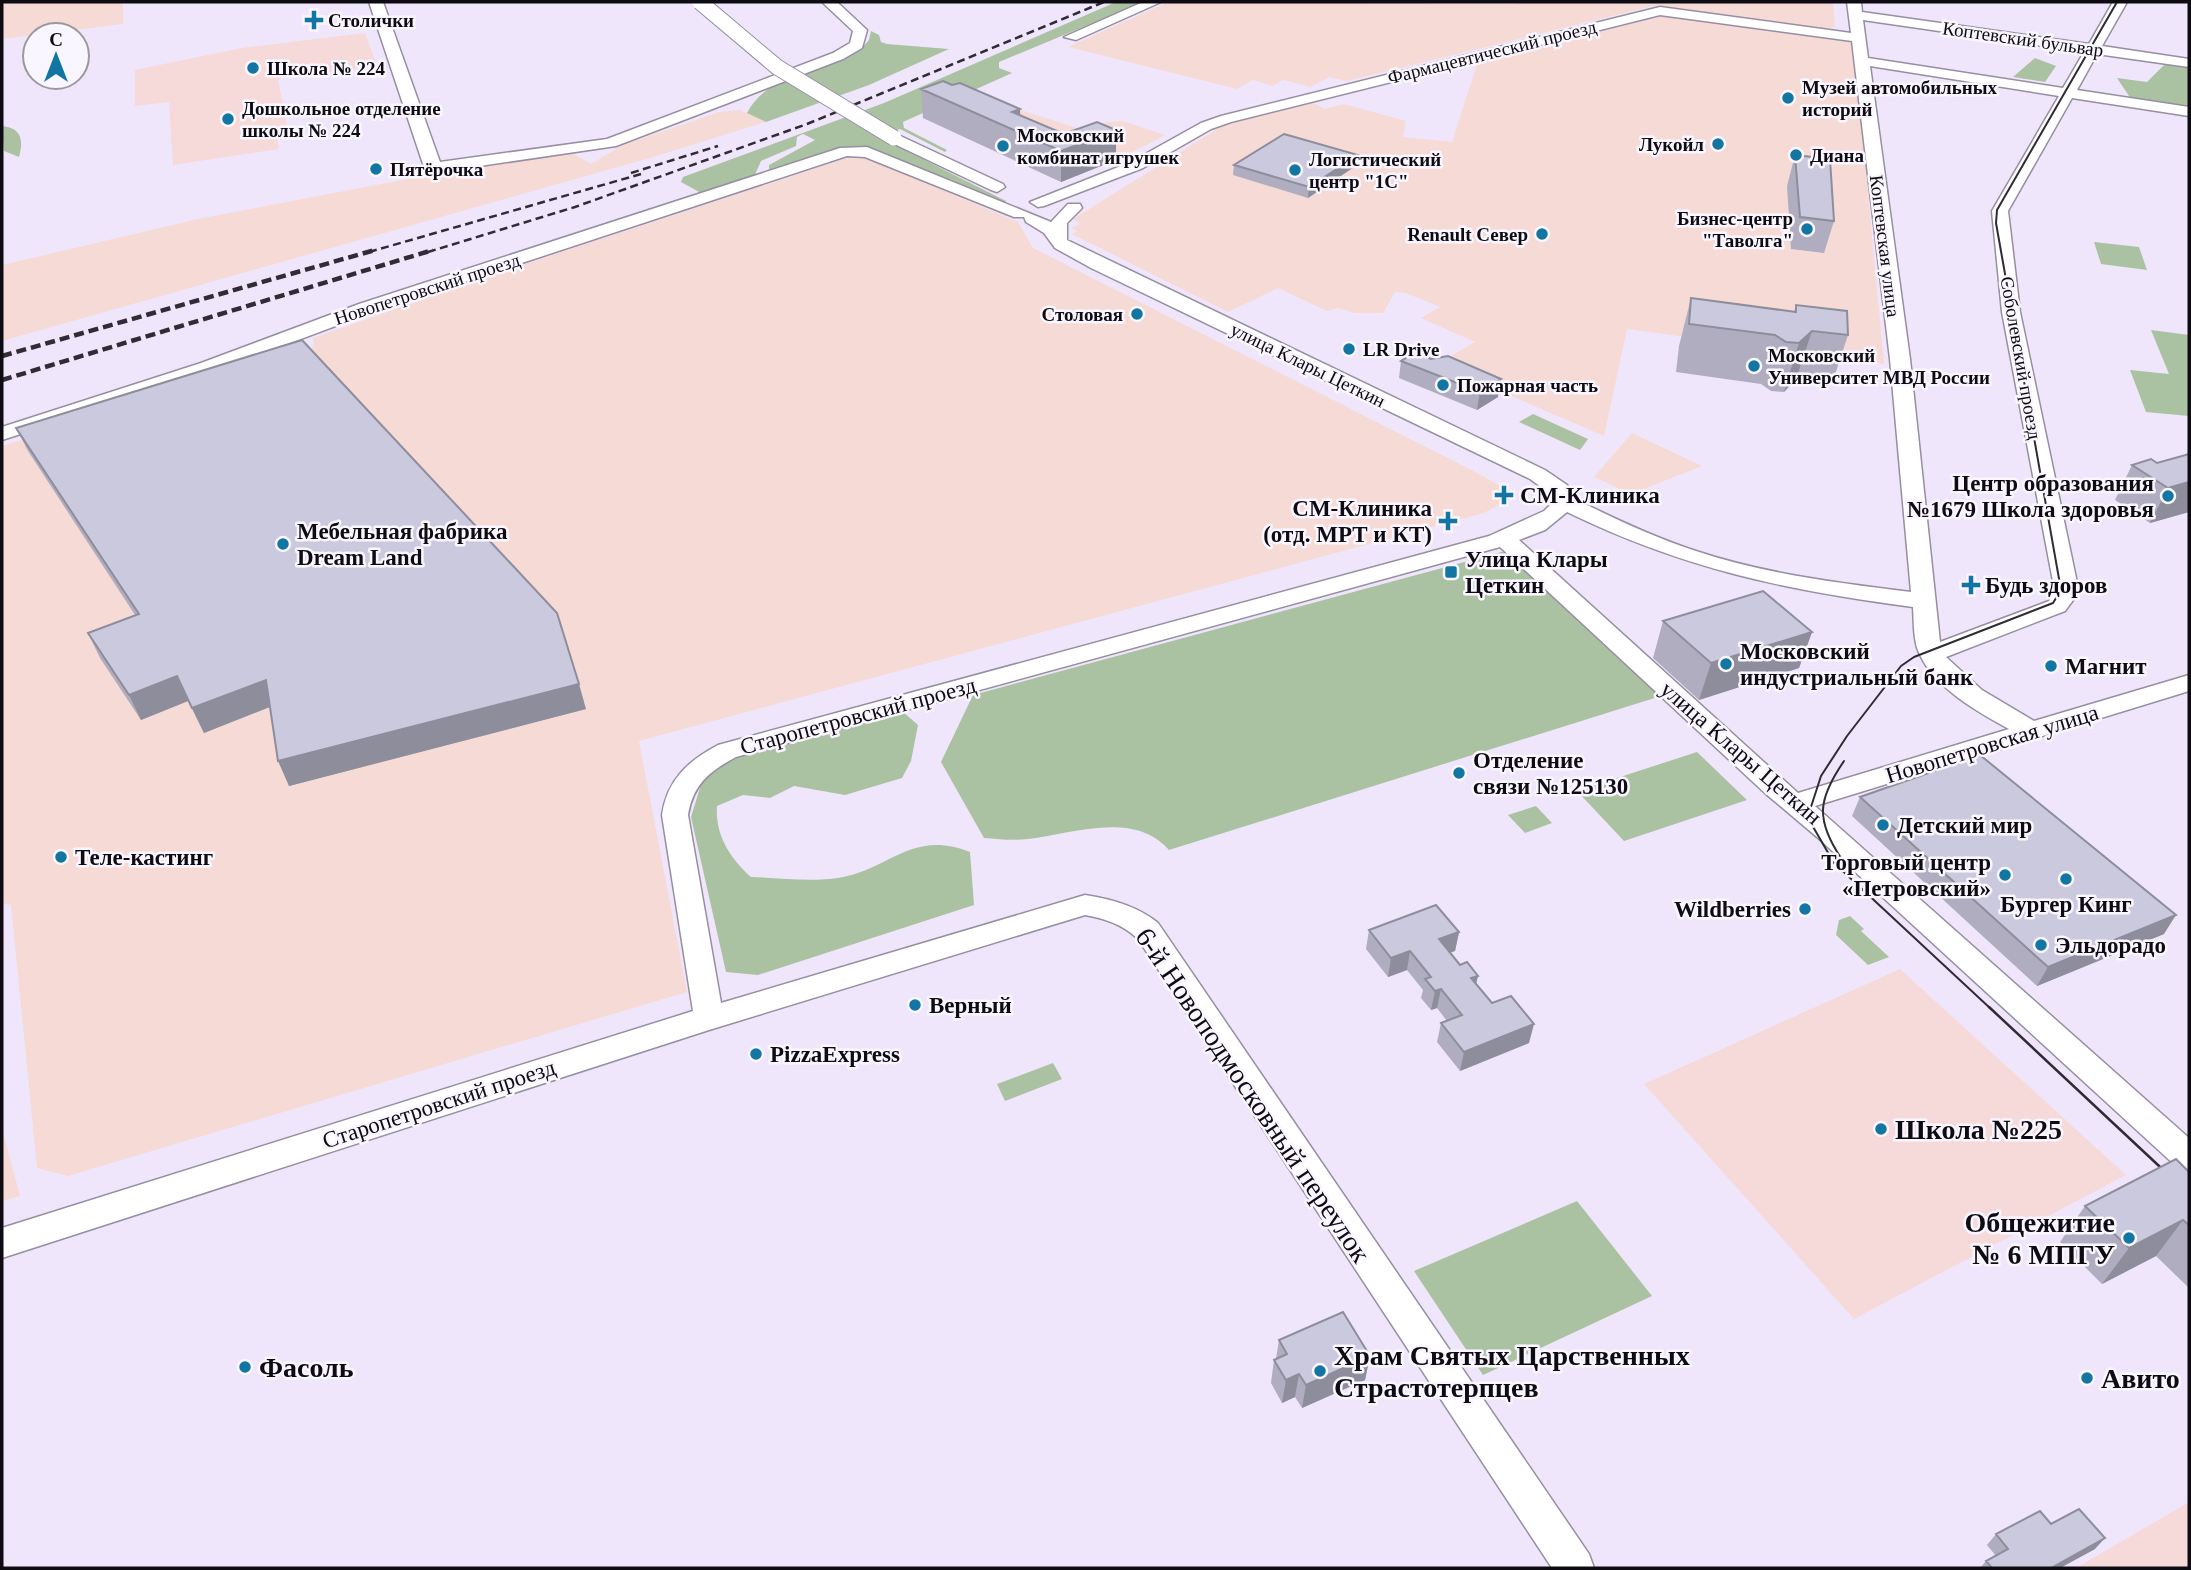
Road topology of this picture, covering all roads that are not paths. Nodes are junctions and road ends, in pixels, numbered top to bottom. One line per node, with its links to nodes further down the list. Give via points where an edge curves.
1 (376, 2): 3 (street, via 431,164 439,167 610,143 850,50 860,40 857,25)
2 (700, 2): 16 (street, bridge, via 777,67 894,138)
3 (829, 2)
4 (1154, 2): 8 (street)
5 (2104, 2): 6 (street)
6 (2120, 3): 9 (street, Соболевский проезд)
7 (1855, 8): 9 (street, Коптевский бульвар); 10 (street, Коптевская улица)
8 (1071, 37)
9 (2092, 49): 11 (street, Коптевский бульвар); 12 (street, Соболевский проезд)
10 (1861, 50): 12 (street, Коптевский бульвар); 14 (street, Фармацевтический проезд, via 1660,10 1226,119); 20 (street, Коптевская улица, via 1900,359)
11 (2189, 64)
12 (2068, 93): 13 (street, Коптевский бульвар); 21 (street, Соболевский проезд, via 2000,211 2011,312 2067,592 2057,606)
13 (2189, 112)
14 (1137, 165): 15 (street, Фармацевтический проезд); 16 (street, Фармацевтический проезд)
15 (1074, 208): 16 (street, Фармацевтический проезд); 16 (street, Фармацевтический проезд, via 1059,222)
16 (1041, 217): 17 (street, Новопетровский проезд, via 854,151 366,309 208,367); 18 (street, улица Клары Цеткин, via 1097,264 1521,467 1557,488)
17 (2, 434)
18 (1563, 502): 19 (street, via 1557,514 1545,522); 20 (street, улица Клары Цеткин, via 1691,557 1821,588)
19 (1503, 538): 24 (street, улица Клары Цеткин); 25 (street, Старопетровский проезд, via 777,735 727,751 699,766 676,796 675,815)
20 (1923, 601): 21 (street, Коптевская улица)
21 (1931, 654): 23 (street, via 1955,680)
22 (2189, 683): 23 (street, Новопетровская улица)
23 (2034, 732): 24 (street, Новопетровская улица)
24 (1794, 803): 26 (street, улица Клары Цеткин)
25 (709, 1018): 27 (street, Старопетровский проезд); 28 (street, 6-й Новоподмосковный переулок, via 1085,905 1114,909 1138,922)
26 (2189, 1158)
27 (2, 1242)
28 (1575, 1568)

